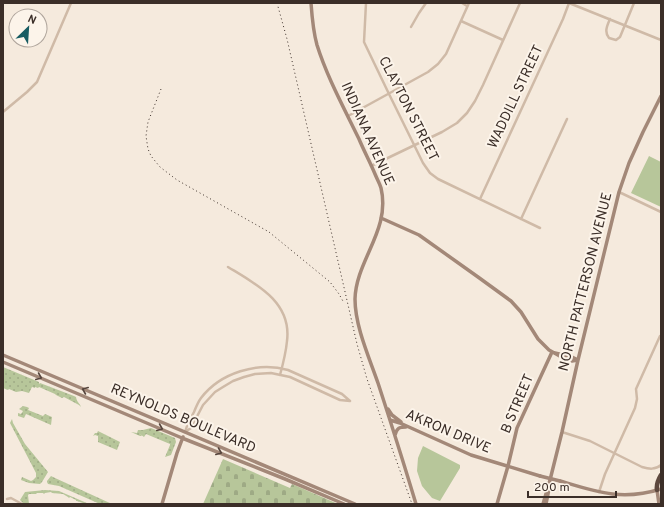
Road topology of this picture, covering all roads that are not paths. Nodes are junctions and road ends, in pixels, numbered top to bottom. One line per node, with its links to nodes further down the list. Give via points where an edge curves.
1 (72, 3): 18 (street, via 37,82)
2 (311, 3): 19 (main road, INDIANA AVENUE, via 317,43)
3 (366, 3): 16 (street, CLAYTON STREET, via 364,42)
4 (426, 3): 12 (street)
5 (462, 3): 9 (street)
6 (520, 3): 14 (street)
7 (569, 3): 10 (street); 24 (street, WADDILL STREET)
8 (634, 3): 13 (street)
9 (468, 4): 11 (street)
10 (610, 19): 13 (street); 13 (street, via 606,34 612,40 618,39)
11 (461, 20): 14 (street); 16 (street, via 446,54 438,64)
12 (411, 26)
13 (625, 26): 15 (street)
14 (503, 40): 21 (street, via 476,101 462,119)
15 (661, 40)
16 (389, 94): 19 (street); 21 (street, CLAYTON STREET)
17 (661, 96): 23 (main road, NORTH PATTERSON AVENUE, via 643,132)
18 (3, 112)
19 (348, 116): 22 (main road, INDIANA AVENUE)
20 (567, 119): 27 (street)
21 (414, 145): 22 (street); 24 (street, CLAYTON STREET, via 427,170 434,176)
22 (372, 166): 26 (main road, INDIANA AVENUE, via 381,188)
23 (619, 192): 25 (street); 33 (main road, NORTH PATTERSON AVENUE)
24 (480, 199): 27 (street, CLAYTON STREET)
25 (661, 212)
26 (381, 218): 31 (main road, via 417,234 511,301 538,339); 37 (main road, INDIANA AVENUE, via 355,298 360,330)
27 (521, 218): 28 (street, CLAYTON STREET)
28 (540, 228)
29 (228, 267): 35 (street, via 265,290 280,309 286,321 287,337)
30 (660, 336): 44 (street, via 636,389 635,408)
31 (552, 352): 33 (main road, via 565,359); 46 (main road, B STREET, via 517,428)
32 (3, 355): 40 (main road, REYNOLDS BOULEVARD, one-way to 32)
33 (578, 360): 41 (main road, NORTH PATTERSON AVENUE)
34 (3, 362): 43 (main road, REYNOLDS BOULEVARD, one-way to 43)
35 (282, 368): 36 (street); 36 (street, via 342,394 350,401 340,400); 40 (street, via 260,367 245,370 216,383 200,399)
36 (280, 375): 40 (street, via 255,374 223,387 203,405 191,428)
37 (384, 401): 38 (main road, INDIANA AVENUE); 39 (main road, via 391,414)
38 (390, 420): 39 (main road, AKRON DRIVE); 42 (main road, INDIANA AVENUE)
39 (406, 426): 42 (main road, via 398,428); 46 (main road, AKRON DRIVE, via 471,455)
40 (185, 432): 43 (main road); 55 (main road, REYNOLDS BOULEVARD)
41 (562, 432): 44 (street, via 590,441); 48 (main road, NORTH PATTERSON AVENUE)
42 (395, 436): 56 (main road, INDIANA AVENUE)
43 (182, 438): 53 (main road); 54 (main road, REYNOLDS BOULEVARD, one-way to 54)
44 (614, 454): 45 (street, via 649,469); 50 (street)
45 (661, 465)
46 (508, 466): 50 (main road, AKRON DRIVE, bridge); 57 (main road)
47 (661, 475): 49 (highway, via 657,486)
48 (550, 480): 58 (main road, NORTH PATTERSON AVENUE); 59 (main road, NORTH PATTERSON AVENUE)
49 (659, 490): 50 (main road, AKRON DRIVE, via 630,495); 60 (main road)
50 (599, 492)
51 (7, 499): 52 (street, via 11,498)
52 (22, 504)
53 (162, 504)
54 (344, 504)
55 (355, 504)
56 (416, 504)
57 (496, 504)
58 (543, 504)
59 (546, 504)
60 (659, 504)

